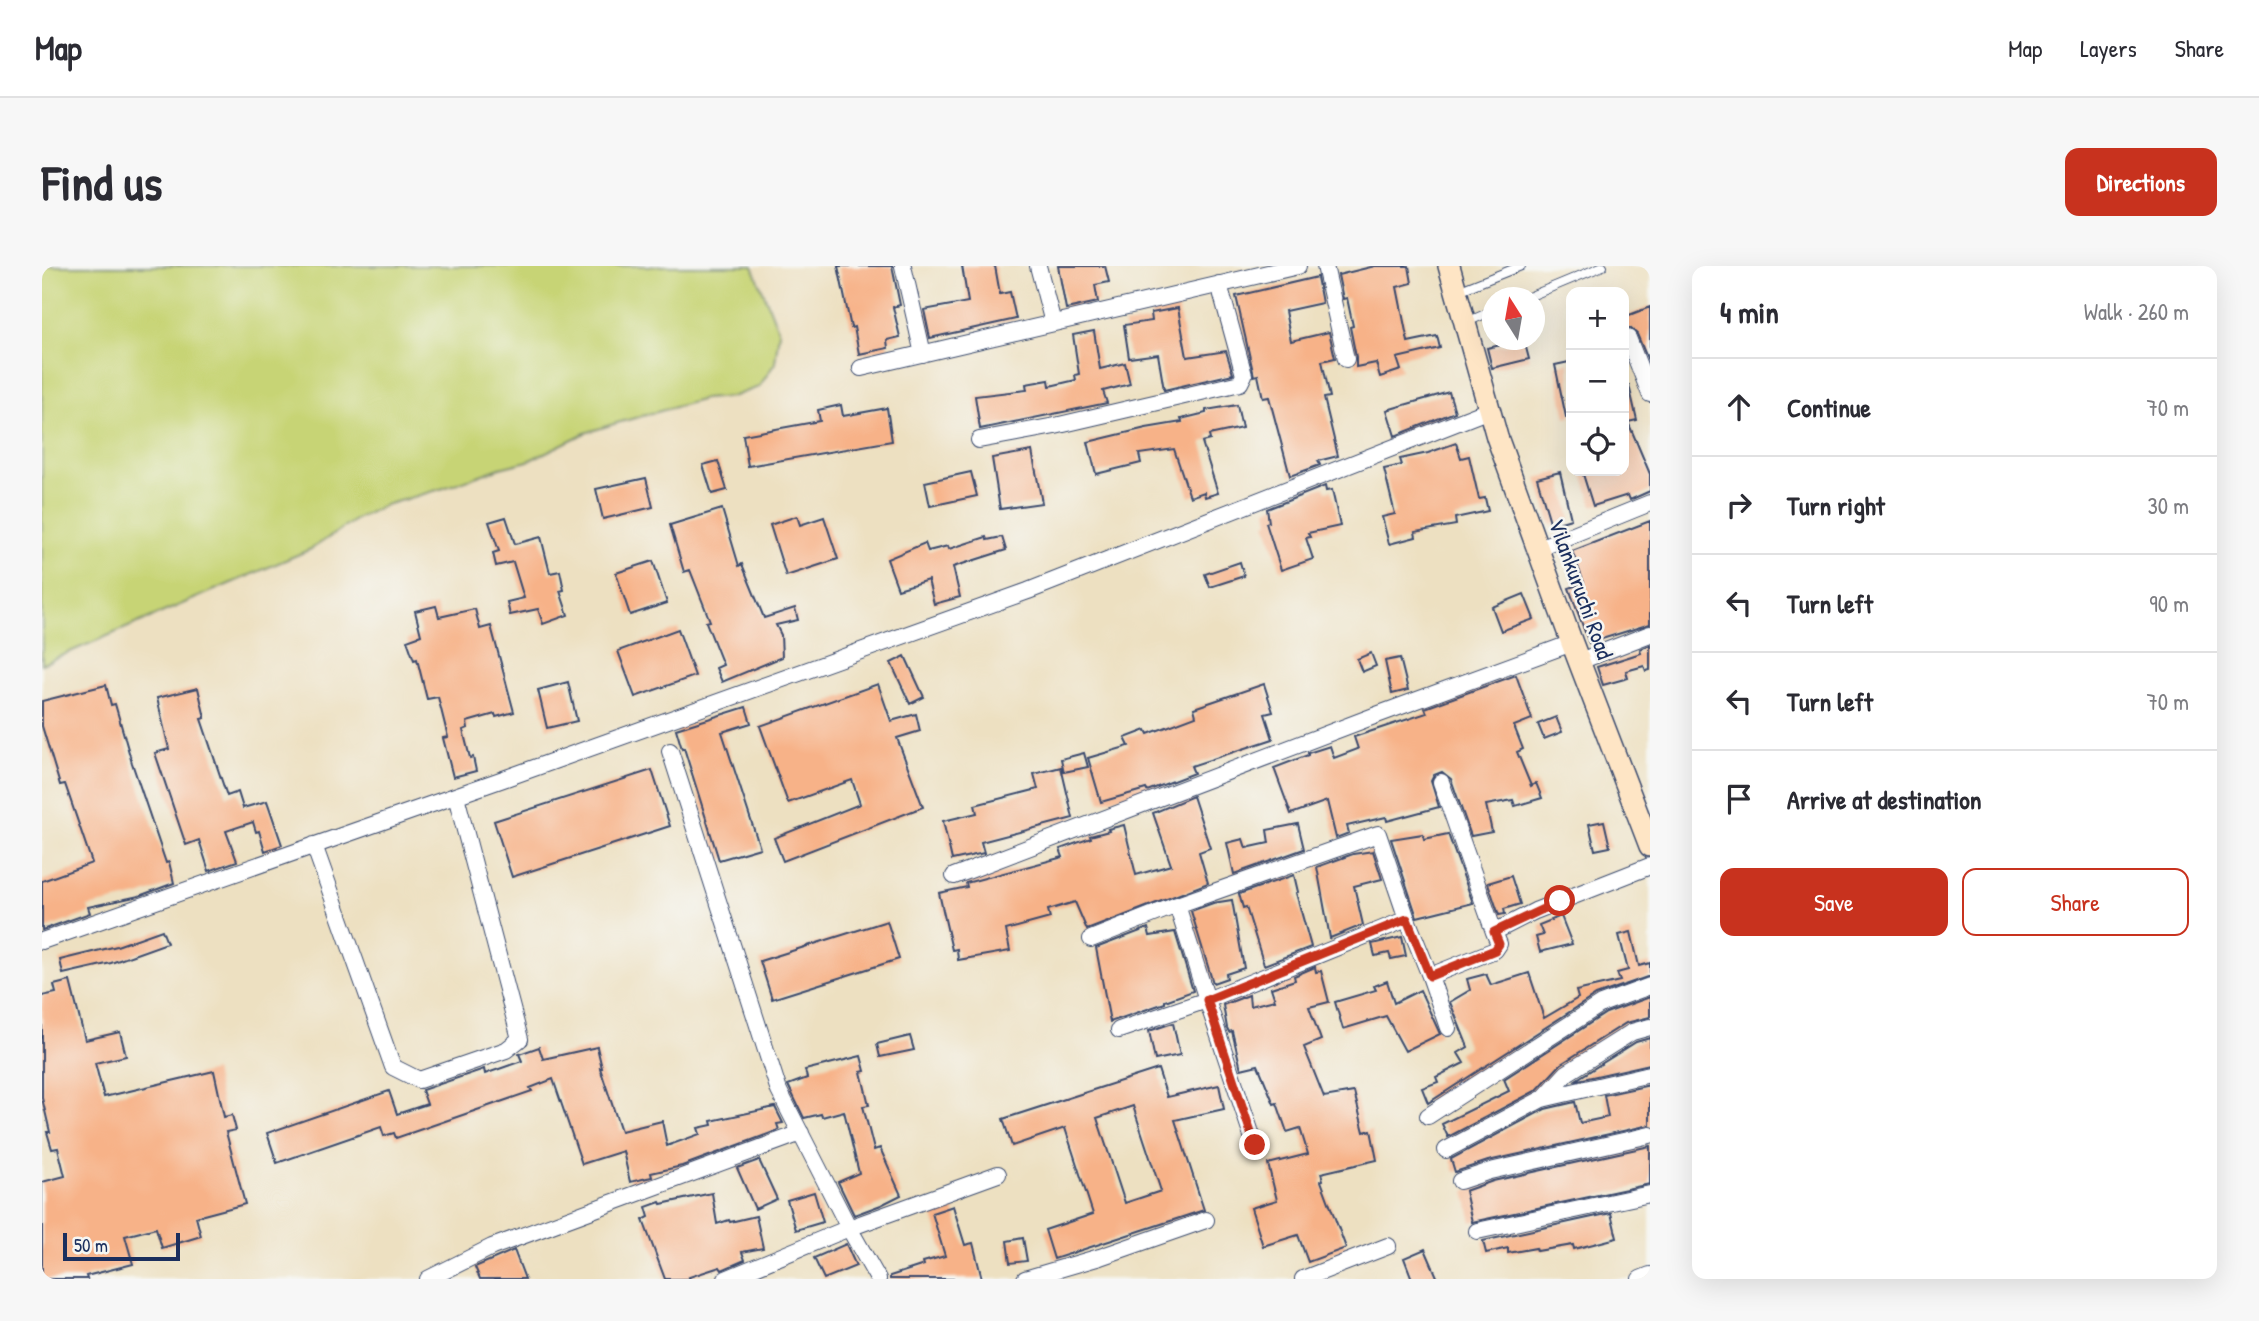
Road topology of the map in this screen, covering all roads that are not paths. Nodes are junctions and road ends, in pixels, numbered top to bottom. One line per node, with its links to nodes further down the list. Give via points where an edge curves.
1 (903, 266): 15 (street)
2 (1038, 266): 12 (street)
3 (1298, 266): 8 (street)
4 (1325, 266): 16 (street)
5 (1450, 266): 10 (main road, Vilankuruchi Road)
6 (1521, 266): 10 (lane)
7 (1603, 266): 9 (lane)
8 (1219, 284): 12 (street); 20 (street, via 1244,375 1240,383)
9 (1545, 290)
10 (1455, 292): 13 (main road, Vilankuruchi Road)
11 (1482, 316): 13 (lane)
12 (1053, 323): 15 (street)
13 (1464, 323): 19 (main road, Vilankuruchi Road)
14 (1629, 341): 18 (street)
15 (923, 354): 17 (street)
16 (1346, 359)
17 (861, 368)
18 (1650, 394)
19 (1489, 410): 22 (main road, Vilankuruchi Road); 27 (street, via 1028,591)
20 (979, 440)
21 (1650, 503): 22 (street)
22 (1539, 548): 24 (main road, Vilankuruchi Road)
23 (1650, 634): 24 (street)
24 (1576, 652): 28 (main road, Vilankuruchi Road); 31 (street, via 1362,720)
25 (670, 751): 46 (street, via 779,1091)
26 (1441, 782): 34 (street)
27 (456, 796): 29 (street); 29 (street, via 520,1039 506,1049 419,1080 393,1067)
28 (1649, 841)
29 (314, 845): 36 (street)
30 (1650, 866): 34 (street)
31 (954, 876)
32 (1177, 905): 33 (street, via 1378,834); 35 (street); 39 (street)
33 (1407, 919): 37 (street); 39 (street)
34 (1494, 932): 37 (street, via 1499,944 1495,950)
35 (1091, 939)
36 (42, 941)
37 (1430, 976): 41 (street)
38 (1650, 986): 45 (street, via 1601,1004)
39 (1207, 1000): 42 (street); 48 (street)
40 (1650, 1027): 44 (street, via 1632,1032 1567,1073)
41 (1448, 1028)
42 (1119, 1030)
43 (1650, 1074): 44 (street)
44 (1542, 1100): 49 (street)
45 (1428, 1116)
46 (801, 1133): 54 (street); 58 (street, via 492,1247)
47 (1650, 1135): 51 (street)
48 (1255, 1145)
49 (1446, 1150)
50 (998, 1174): 54 (street)
51 (1460, 1181)
52 (1650, 1194): 55 (street)
53 (1206, 1220): 61 (street)
54 (849, 1228): 59 (street); 60 (street)
55 (1476, 1231)
56 (1388, 1246): 62 (street)
57 (1650, 1275): 63 (street)
58 (428, 1279)
59 (726, 1279)
60 (878, 1279)
61 (1025, 1279)
62 (1303, 1279)
63 (1640, 1279)

